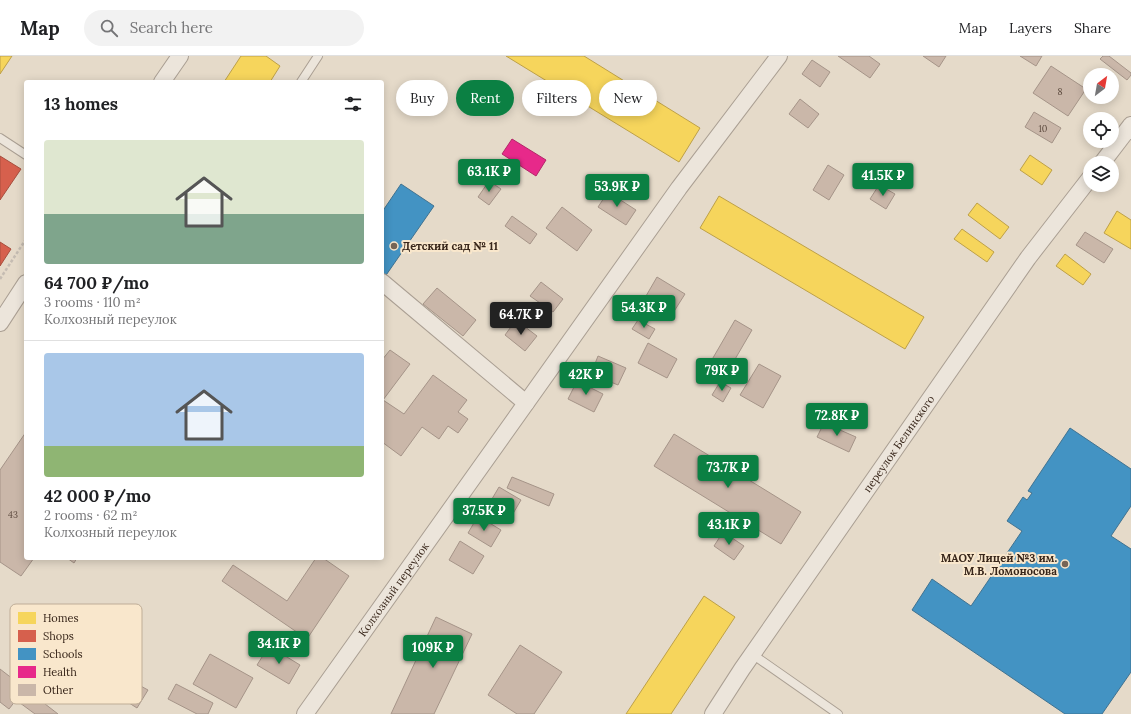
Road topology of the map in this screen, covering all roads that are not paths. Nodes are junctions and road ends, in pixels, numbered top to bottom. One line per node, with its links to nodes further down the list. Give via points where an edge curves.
1 (180, 56): 4 (street)
2 (318, 56): 5 (lane)
3 (778, 56): 14 (street, Колхозный переулок, via 679,188)
4 (163, 80)
5 (302, 80)
6 (1131, 125): 9 (street)
7 (0, 138): 8 (lane)
8 (24, 154)
9 (1107, 156)
10 (1083, 187): 15 (street, переулок Белинского, via 1028,258)
11 (384, 284): 14 (street)
12 (24, 286): 13 (street)
13 (0, 323)
14 (526, 403): 16 (street, Колхозный переулок)
15 (752, 654): 17 (street, переулок Белинского); 18 (lane)
16 (305, 714)
17 (713, 714)
18 (838, 714)

